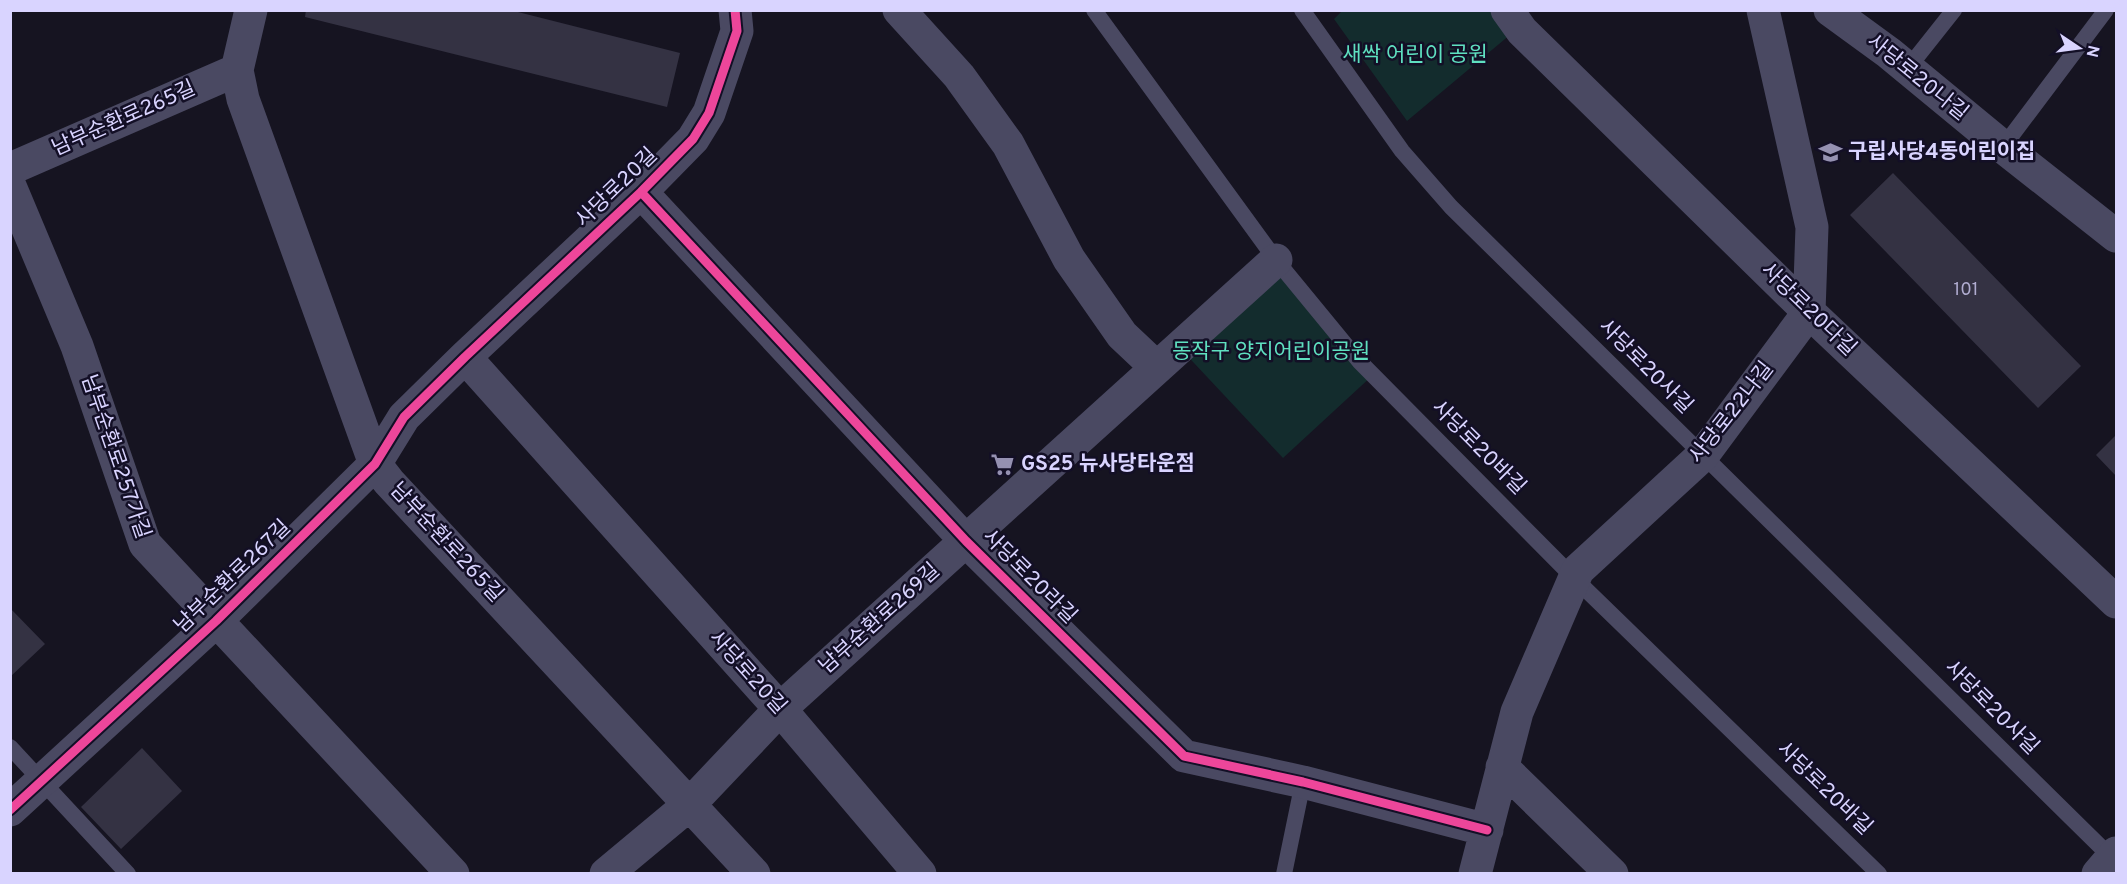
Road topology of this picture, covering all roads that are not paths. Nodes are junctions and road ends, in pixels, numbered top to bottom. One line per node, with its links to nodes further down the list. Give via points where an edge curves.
1 (250, 10): 12 (street, 남부순환로265길)
2 (735, 10): 16 (street, 사당로20길, via 737,31 710,113 693,139)
3 (899, 10): 21 (street, via 959,76 1008,144 1069,259 1122,335)
4 (1094, 10): 18 (lane, 사당로20바길)
5 (1302, 10): 22 (lane, 사당로20사길, via 1402,151 1451,207)
6 (1507, 10): 19 (street, 사당로20다길, via 1522,31)
7 (1763, 10): 19 (street, via 1812,227)
8 (1830, 10): 11 (street, 사당로20나길)
9 (1954, 10): 11 (lane)
10 (2106, 10): 13 (lane)
11 (1908, 68): 13 (street, 사당로20나길)
12 (237, 69): 14 (street, 남부순환로265길); 23 (street, 남부순환로265길, via 243,99)
13 (2003, 147): 17 (street, 사당로20나길)
14 (10, 169)
15 (10, 186): 27 (street, 남부순환로257가길, via 76,346 145,544)
16 (641, 192): 20 (street, 사당로20길); 24 (street, 사당로20라길)
17 (2115, 234)
18 (1276, 260): 21 (street, 남부순환로269길); 25 (lane, 사당로20바길, via 1359,361)
19 (1809, 312): 22 (street, 사당로22나길); 26 (street, 사당로20다길)
20 (465, 357): 23 (street, 남부순환로267길, via 404,417); 28 (street, 사당로20길)
21 (1157, 368): 24 (street, 남부순환로269길)
22 (1703, 455): 25 (street, 사당로22나길, via 1578,570); 36 (lane, 사당로20사길)
23 (375, 464): 27 (street, 남부순환로267길); 33 (street, 남부순환로265길)
24 (966, 541): 28 (street, 남부순환로269길); 32 (street, 사당로20라길, via 1184,756)
25 (1574, 578): 30 (street, 사당로22나길, via 1517,712); 45 (lane, 사당로20바길)
26 (2116, 602)
27 (216, 621): 31 (street, 남부순환로267길); 38 (street, 남부순환로257가길)
28 (780, 709): 33 (street, 남부순환로269길); 41 (street, 사당로20길)
29 (10, 747): 31 (lane)
30 (1502, 767): 35 (street, 사당로22나길); 44 (street)
31 (42, 781): 34 (street, 남부순환로267길); 37 (lane)
32 (1303, 782): 35 (street, 사당로20라길); 42 (lane)
33 (690, 804): 39 (street, 남부순환로269길); 40 (street, 남부순환로265길)
34 (10, 810)
35 (1486, 830): 43 (street, 사당로22나길)
36 (2109, 862)
37 (128, 873)
38 (453, 873)
39 (606, 873)
40 (754, 873)
41 (920, 873)
42 (1284, 873)
43 (1475, 873)
44 (1611, 873)
45 (1879, 873)

